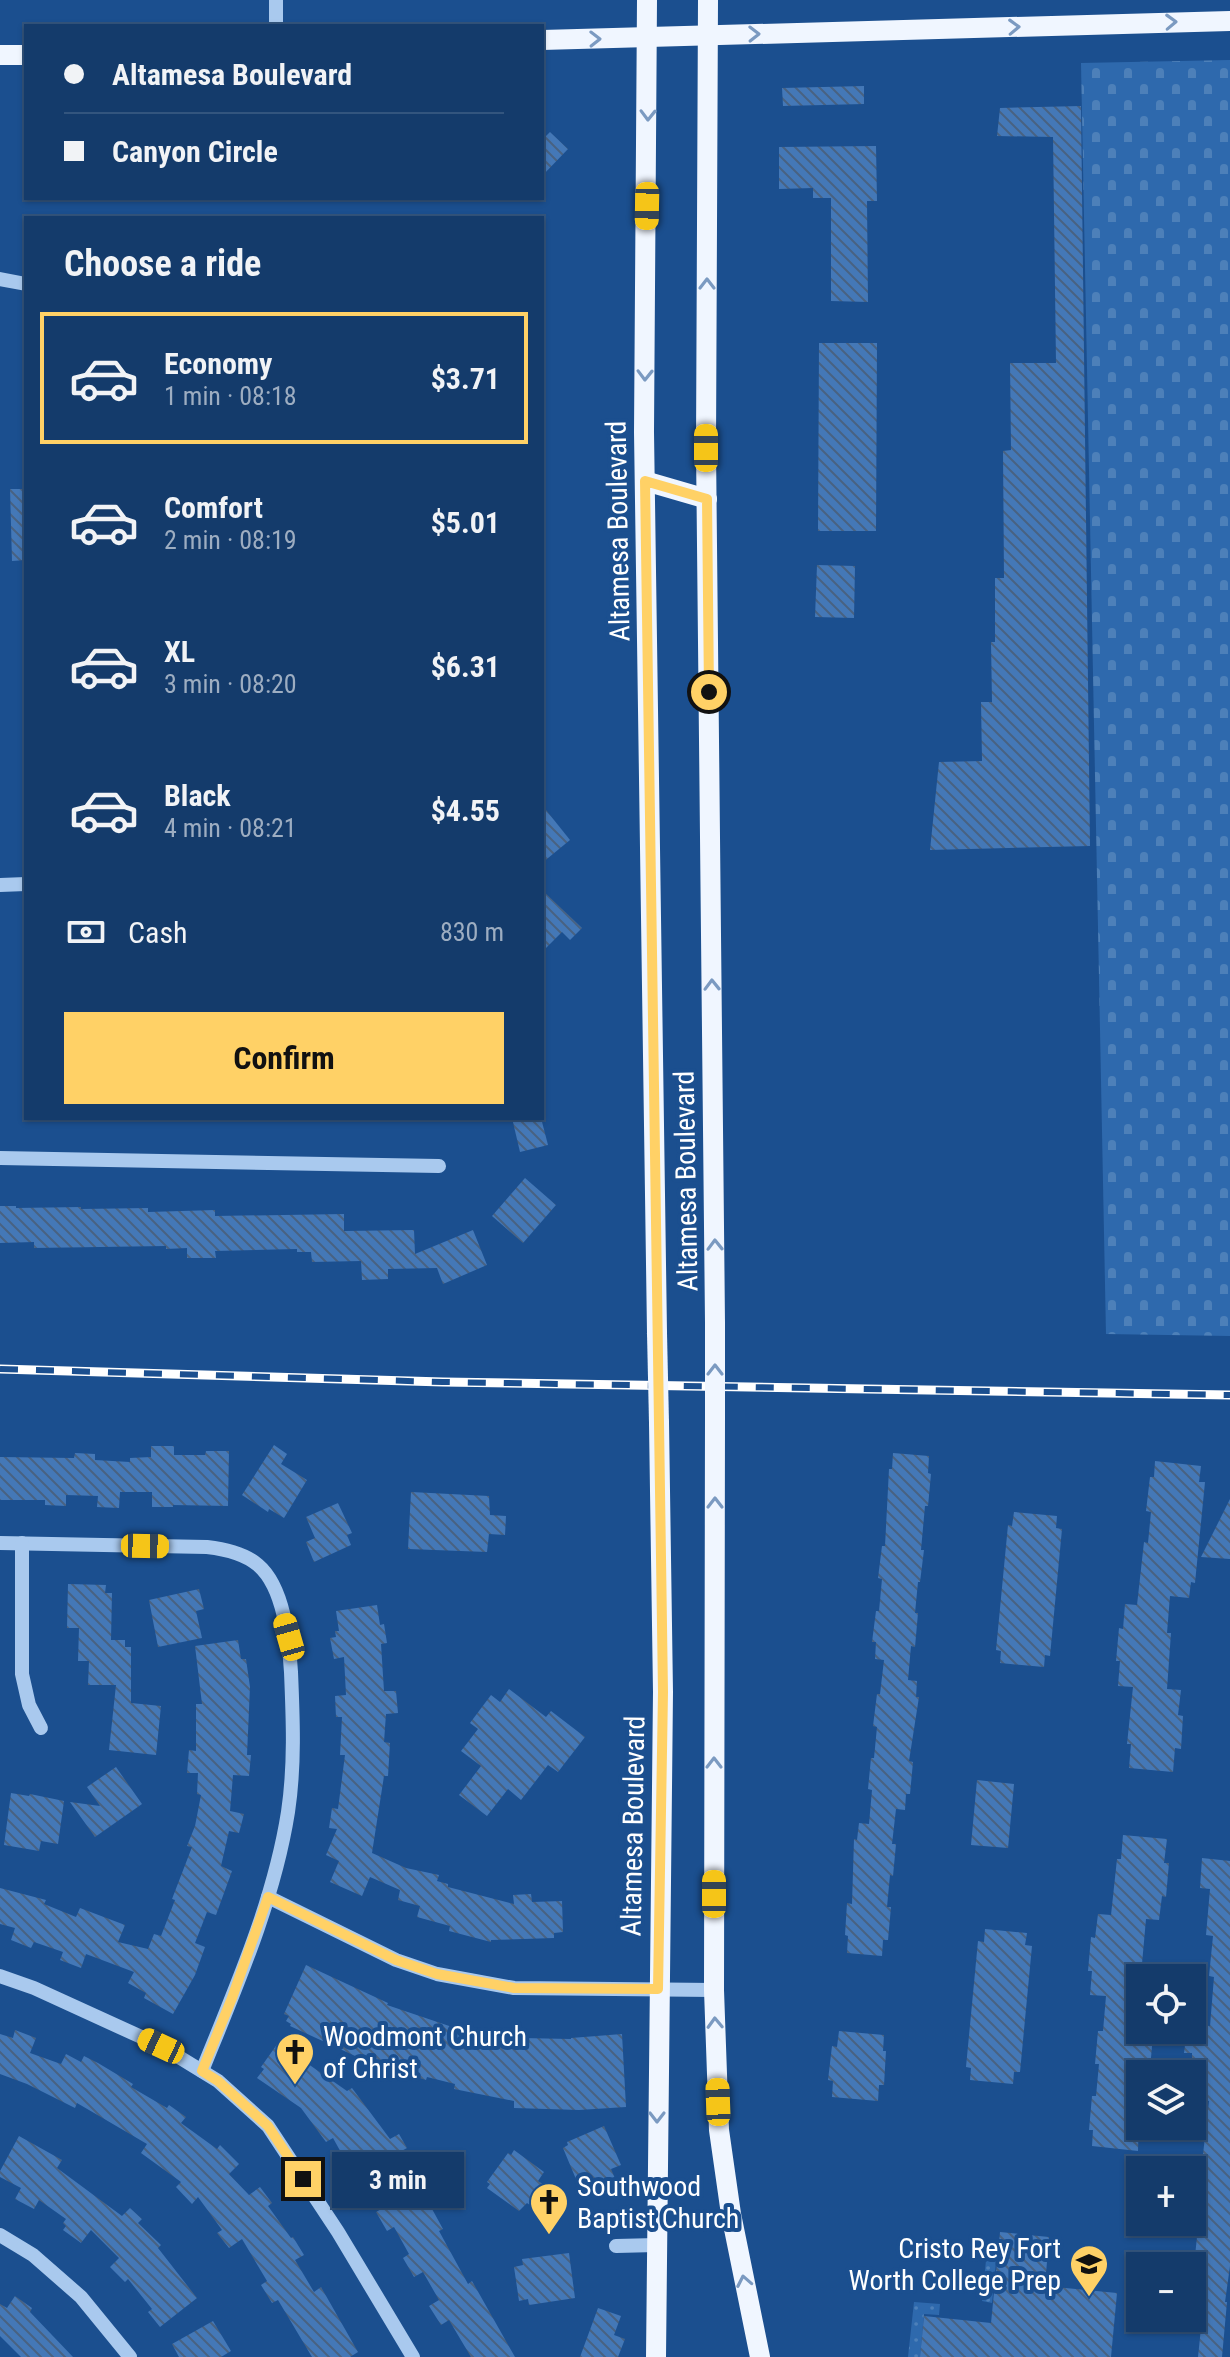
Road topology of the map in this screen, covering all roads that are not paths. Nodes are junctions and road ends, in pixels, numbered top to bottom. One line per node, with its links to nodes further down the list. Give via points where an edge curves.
1 (276, 0): 5 (street)
2 (647, 0): 7 (main road, Altamesa Boulevard)
3 (708, 0): 6 (main road, Altamesa Boulevard)
4 (1230, 21): 6 (main road, one-way to 4)
5 (276, 24)
6 (707, 35): 7 (main road); 14 (main road, Altamesa Boulevard, one-way to 6)
7 (648, 37): 8 (main road, one-way to 7); 13 (main road, Altamesa Boulevard, one-way to 13)
8 (544, 40)
9 (0, 55): 10 (main road)
10 (24, 55)
11 (0, 279): 12 (street)
12 (24, 284)
13 (645, 481): 14 (main road); 24 (main road, Altamesa Boulevard, bridge, via 663,1692)
14 (707, 499): 25 (main road, Altamesa Boulevard, one-way to 14, bridge, via 715,1323)
15 (24, 884): 16 (street)
16 (0, 885)
17 (0, 1158): 18 (street)
18 (439, 1166)
19 (0, 1543): 20 (street)
20 (22, 1543): 21 (street, via 22,1674); 22 (street, via 207,1547 228,1550 268,1575 289,1637 294,1742 288,1812)
21 (41, 1728)
22 (268, 1897): 24 (street, via 396,1960 437,1974 514,1988); 26 (street)
23 (0, 1976): 26 (street, via 161,2046)
24 (658, 1989): 25 (street); 28 (main road, Altamesa Boulevard, one-way to 28)
25 (714, 1990): 33 (main road, Altamesa Boulevard, one-way to 25, via 719,2130)
26 (202, 2071): 31 (street, via 268,2126)
27 (0, 2235): 30 (street, via 33,2255 81,2297)
28 (656, 2245): 29 (street); 32 (main road, Altamesa Boulevard)
29 (616, 2246)
30 (130, 2357)
31 (413, 2357)
32 (656, 2357)
33 (760, 2357)

